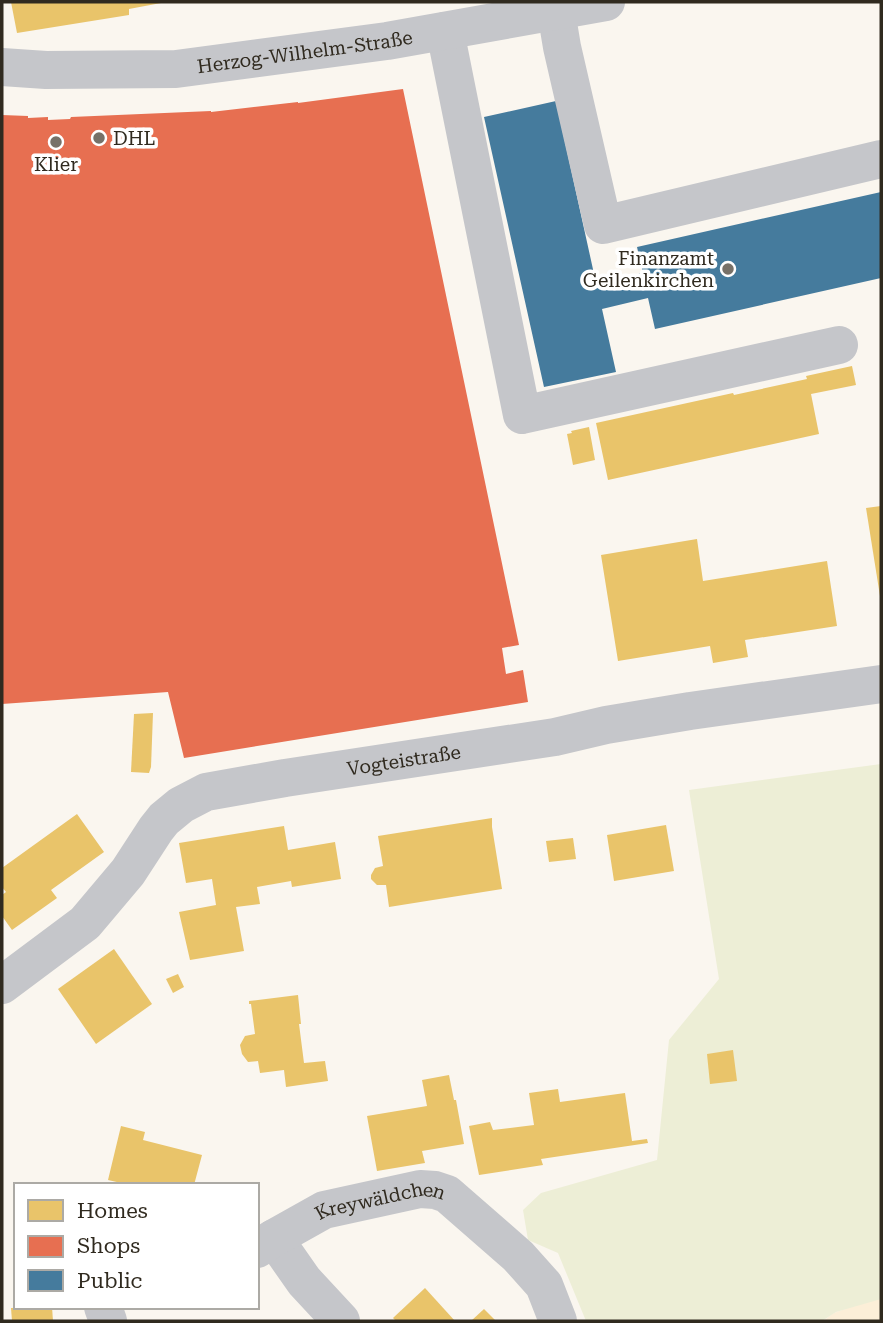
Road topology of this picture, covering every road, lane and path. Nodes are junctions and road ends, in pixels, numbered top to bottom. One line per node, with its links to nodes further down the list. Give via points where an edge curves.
1 (606, 2): 2 (street, Herzog-Wilhelm-Straße)
2 (556, 11): 3 (street, Herzog-Wilhelm-Straße); 5 (street, via 603,225)
3 (445, 31): 4 (street, Herzog-Wilhelm-Straße, via 176,69); 6 (street, via 522,415)
4 (2, 67)
5 (881, 159)
6 (839, 345)
7 (881, 684): 8 (street, Vogteistraße, via 690,711 206,792 164,820 85,923)
8 (2, 985)
9 (265, 1243): 10 (street); 11 (street, Kreywäldchen, via 324,1210 435,1189 447,1194 518,1256 544,1285)
10 (341, 1321)
11 (558, 1321)

